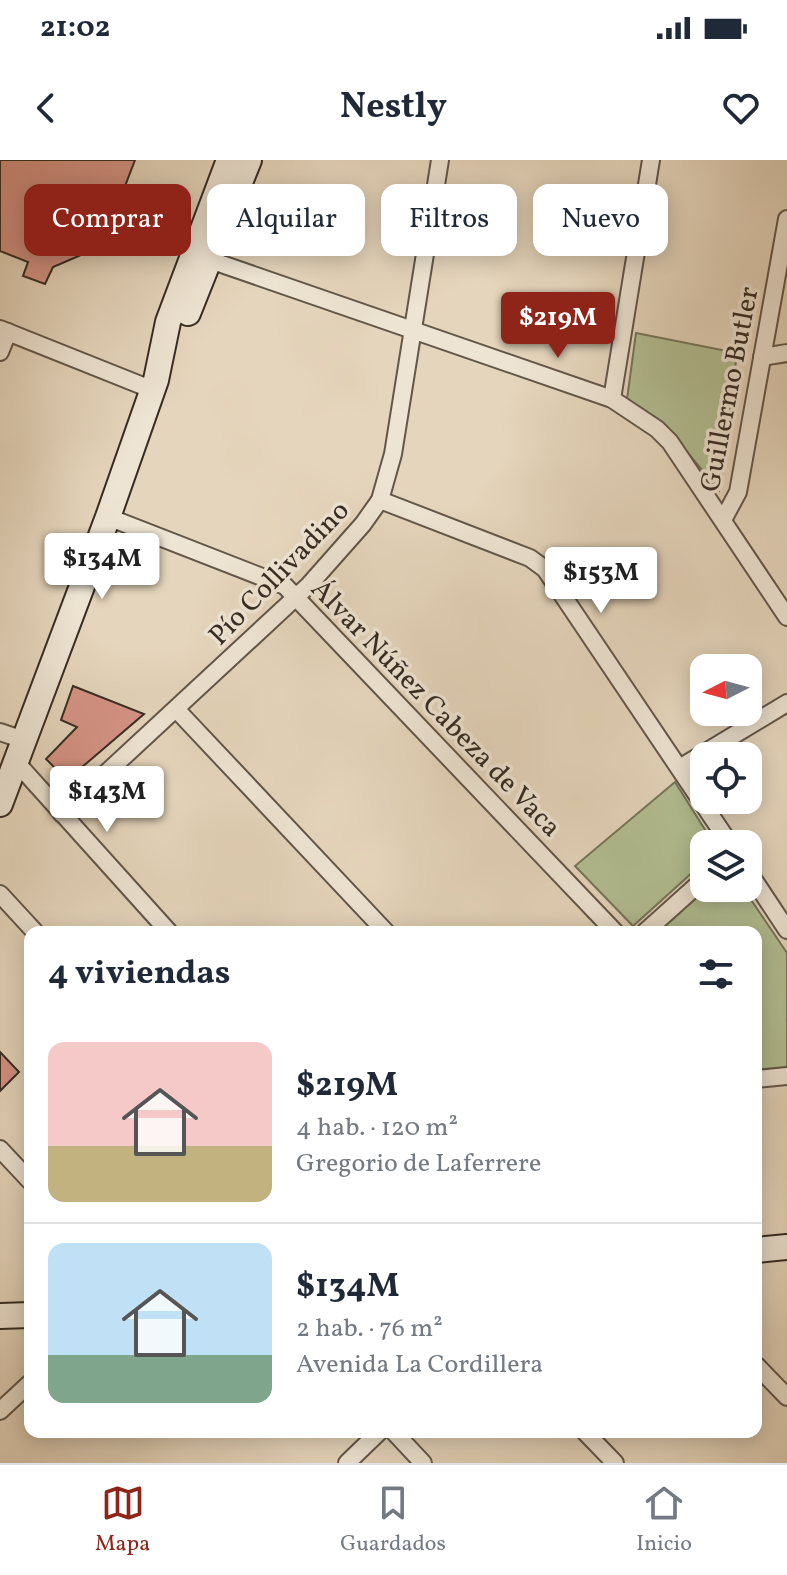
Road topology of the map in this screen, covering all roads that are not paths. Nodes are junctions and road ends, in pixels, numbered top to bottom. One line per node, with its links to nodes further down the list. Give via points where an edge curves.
1 (229, 160): 12 (main road, via 168,322)
2 (249, 160): 6 (main road)
3 (440, 160): 8 (street, Pío Collivadino)
4 (651, 160): 13 (street)
5 (787, 219): 11 (street, Guillermo Butler)
6 (210, 260): 8 (street); 12 (main road)
7 (4, 330): 9 (street); 12 (street)
8 (413, 332): 13 (street); 14 (street, Pío Collivadino)
9 (0, 352)
10 (787, 353): 11 (street)
11 (762, 357): 16 (street, Guillermo Butler, via 738,492)
12 (154, 385): 15 (main road)
13 (612, 399): 16 (street, via 670,442)
14 (380, 500): 17 (street, Pío Collivadino); 23 (street, via 530,558 545,569)
15 (108, 517): 17 (street, Álvar Núñez Cabeza de Vaca, via 275,581); 22 (main road)
16 (723, 520): 18 (street)
17 (298, 596): 20 (street, Pío Collivadino); 33 (street, Álvar Núñez Cabeza de Vaca)
18 (787, 617)
19 (787, 703): 23 (street)
20 (176, 709): 25 (street, Pío Collivadino); 32 (street)
21 (0, 732): 22 (street)
22 (20, 751): 24 (main road); 25 (street)
23 (681, 767): 26 (street)
24 (0, 804)
25 (62, 814): 31 (street)
26 (721, 830)
27 (690, 892): 34 (street)
28 (762, 892): 35 (street)
29 (0, 894): 30 (street)
30 (29, 926)
31 (164, 926)
32 (380, 926)
33 (609, 926)
34 (652, 926)
35 (787, 930)
36 (787, 1076): 37 (street)
37 (762, 1078)
38 (0, 1149): 39 (street)
39 (24, 1175)
40 (787, 1247): 41 (main road)
41 (762, 1249)
42 (24, 1315): 43 (main road)
43 (0, 1316)
44 (762, 1371): 46 (street)
45 (24, 1389): 47 (street)
46 (787, 1397)
47 (0, 1411)
48 (373, 1438): 51 (street)
49 (400, 1438): 52 (street)
50 (591, 1438): 53 (street)
51 (347, 1463)
52 (423, 1463)
53 (615, 1463)

